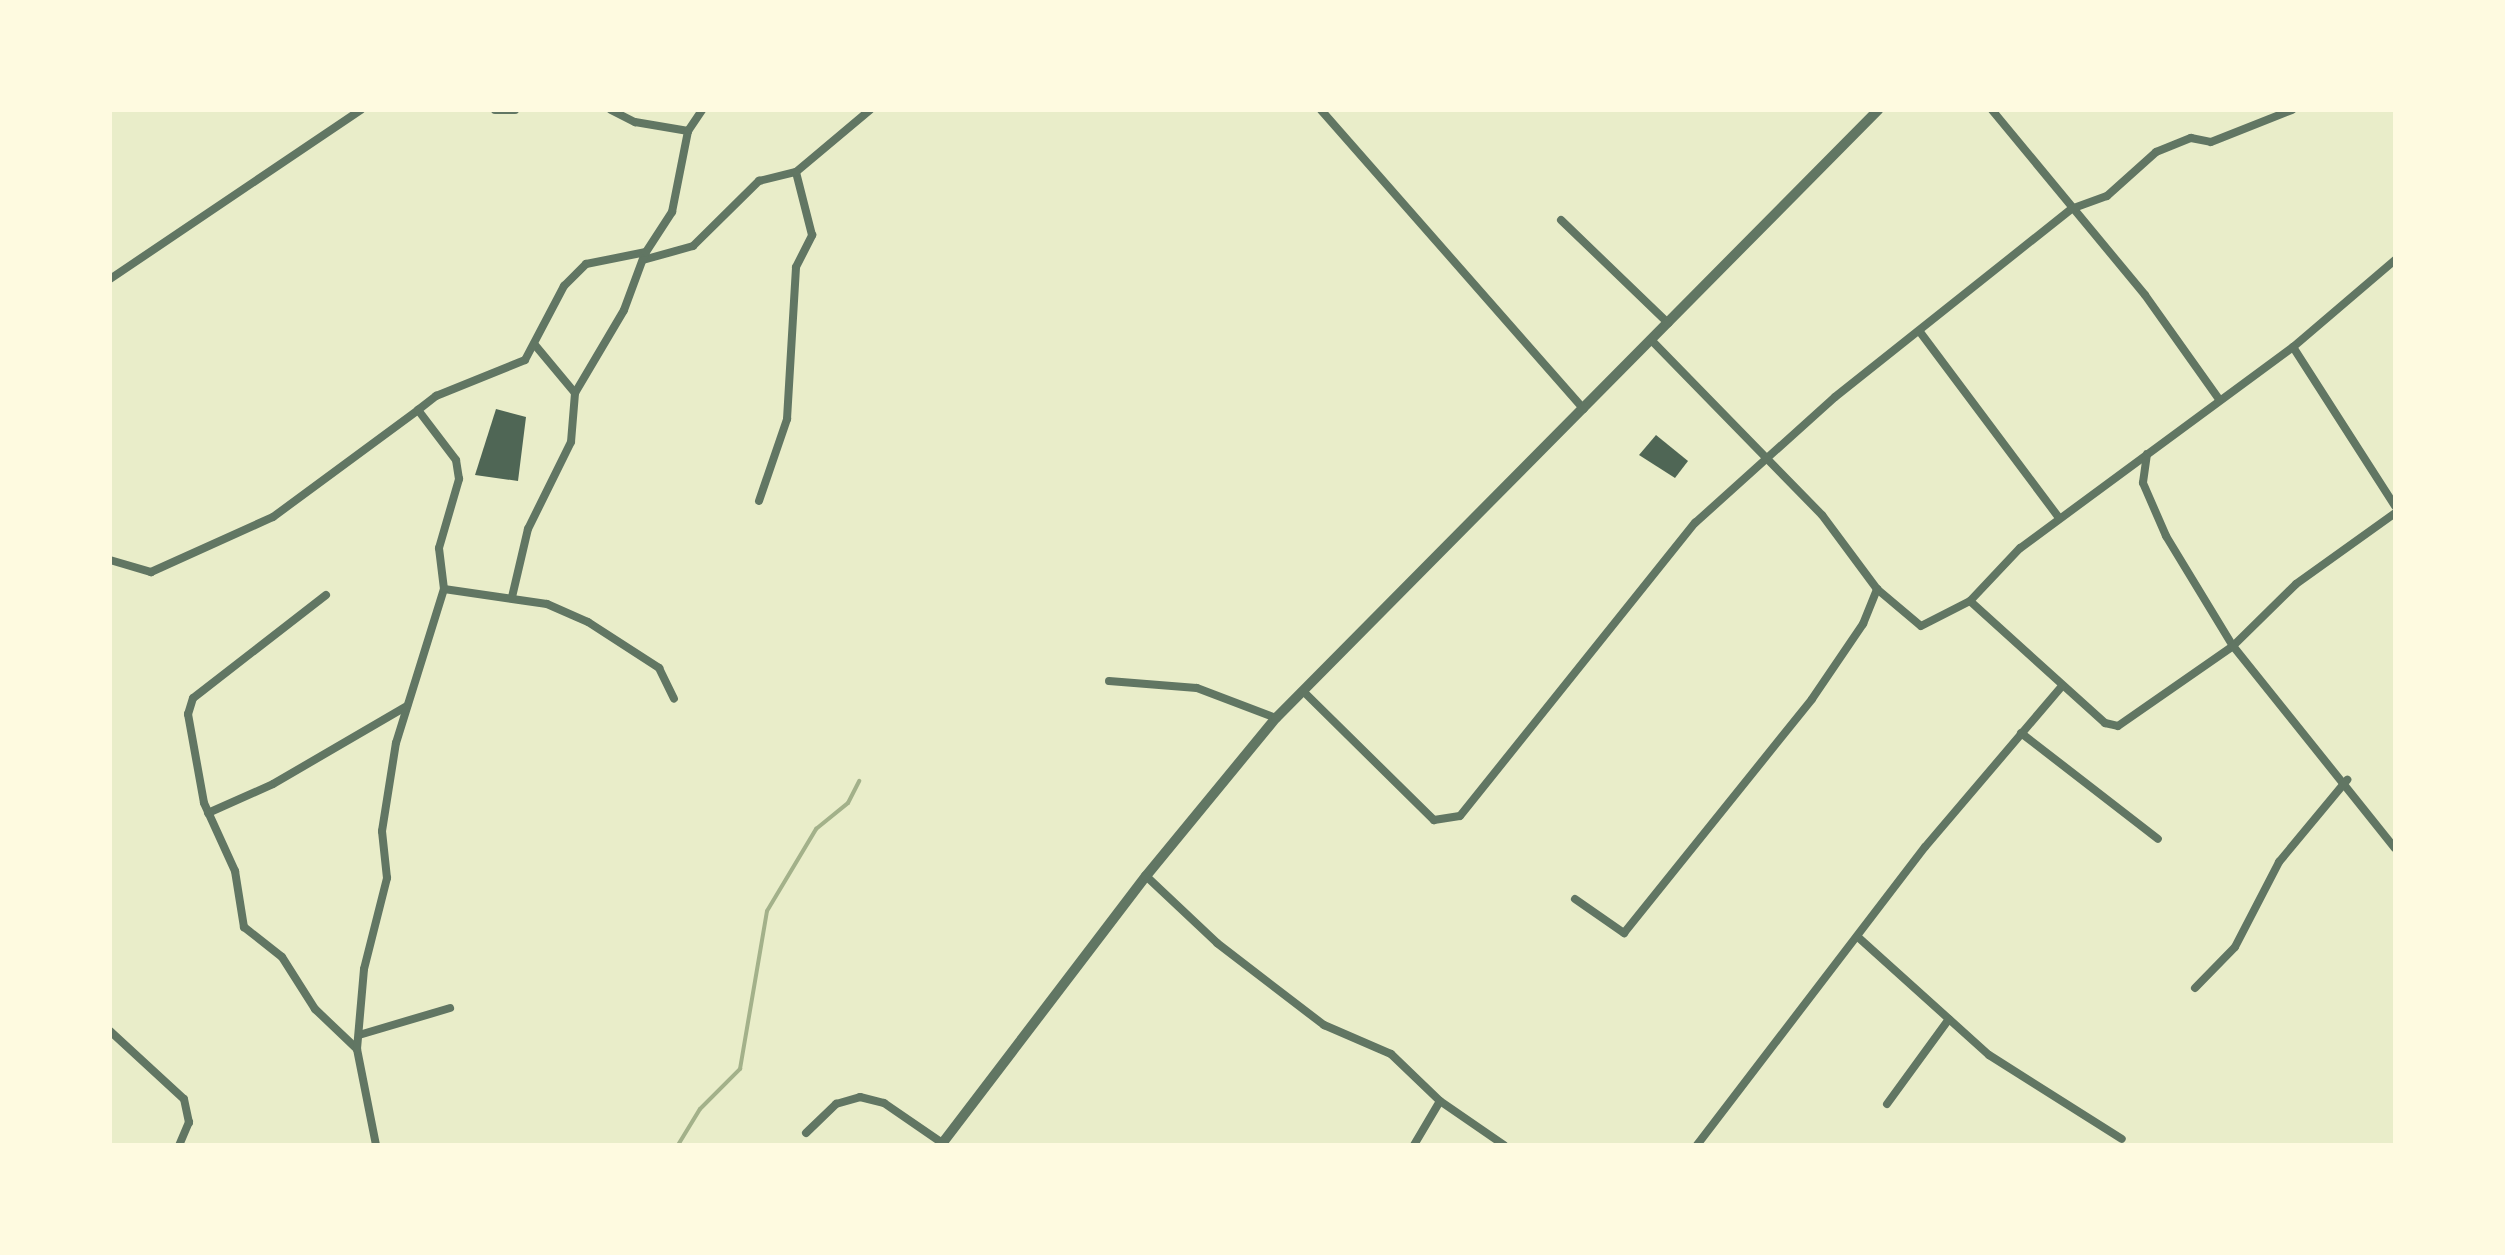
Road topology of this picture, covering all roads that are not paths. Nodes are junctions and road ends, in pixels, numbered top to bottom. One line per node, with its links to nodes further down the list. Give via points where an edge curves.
1 (362, 110): 17 (street)
2 (495, 110): 3 (street)
3 (515, 110)
4 (611, 110): 11 (street, via 635,122)
5 (702, 110): 11 (street)
6 (870, 110): 12 (street)
7 (1321, 110): 25 (street)
8 (1878, 110): 18 (street)
9 (1992, 110): 13 (street)
10 (2292, 110): 13 (street, via 2211,142 2172,142 2107,196)
11 (688, 130): 15 (street, via 680,186)
12 (796, 172): 15 (street, via 758,181 693,246); 31 (street, via 812,234 796,267 787,419)
13 (2072, 209): 19 (street); 24 (street, via 2145,295)
14 (1560, 220): 18 (street)
15 (644, 256): 21 (street, via 586,264 564,286); 23 (street, via 624,310)
16 (2395, 260): 22 (street)
17 (110, 279)
18 (1668, 323): 20 (street)
19 (1920, 332): 28 (street); 33 (street)
20 (1652, 340): 25 (street); 28 (street)
21 (535, 345): 23 (street); 26 (street, via 504,372 456,387)
22 (2293, 346): 24 (street); 32 (street)
23 (576, 393): 38 (street, via 571,442 528,529)
24 (2219, 399): 27 (street)
25 (1584, 409): 43 (street)
26 (418, 410): 34 (street, via 273,518 150,572); 35 (street, via 459,468 439,548)
27 (2147, 454): 29 (street); 30 (street)
28 (1767, 457): 36 (street, via 1822,514); 43 (street, via 1686,534 1460,816 1434,820)
29 (2126, 469): 30 (street); 33 (street)
30 (2143, 483): 40 (street, via 2166,536)
31 (760, 501)
32 (2395, 509): 40 (street, via 2296,584)
33 (2059, 518): 39 (street)
34 (110, 560)
35 (444, 589): 38 (street); 45 (street)
36 (1877, 589): 39 (street, via 1920,626); 53 (street, via 1863,624 1812,699 1624,933)
37 (326, 596): 49 (street, via 188,704)
38 (512, 597): 44 (street, via 547,604 618,639 665,674)
39 (1970, 601): 42 (street)
40 (2233, 646): 42 (street, via 2133,722 2118,726 2105,723); 48 (street)
41 (1109, 681): 46 (street, via 1197,688)
42 (2062, 686): 47 (street)
43 (1303, 691): 46 (street)
44 (674, 699)
45 (407, 706): 49 (street, via 273,784); 59 (street, via 382,832 388,878 369,933)
46 (1276, 718): 52 (street)
47 (2022, 733): 50 (street); 54 (street)
48 (2347, 780): 51 (street); 55 (street, via 2279,862 2235,947)
49 (208, 813): 60 (street, via 235,870 244,926 282,957 314,1009)
50 (2158, 839)
51 (2395, 848)
52 (1146, 876): 61 (street, via 1217,943 1324,1025 1392,1054); 65 (street)
53 (1574, 899)
54 (1860, 938): 57 (street); 70 (street)
55 (2194, 988)
56 (450, 1008): 59 (street)
57 (1948, 1018): 62 (street); 64 (street, via 2017,1075)
58 (110, 1031): 66 (street, via 184,1099 189,1122)
59 (359, 1036): 60 (street)
60 (357, 1049): 67 (street)
61 (1440, 1101): 68 (street); 69 (street)
62 (1888, 1104)
63 (806, 1132): 65 (street, via 836,1104 860,1097 884,1103)
64 (2122, 1139)
65 (943, 1144)
66 (178, 1145)
67 (376, 1145)
68 (1414, 1145)
69 (1504, 1145)
70 (1697, 1145)

